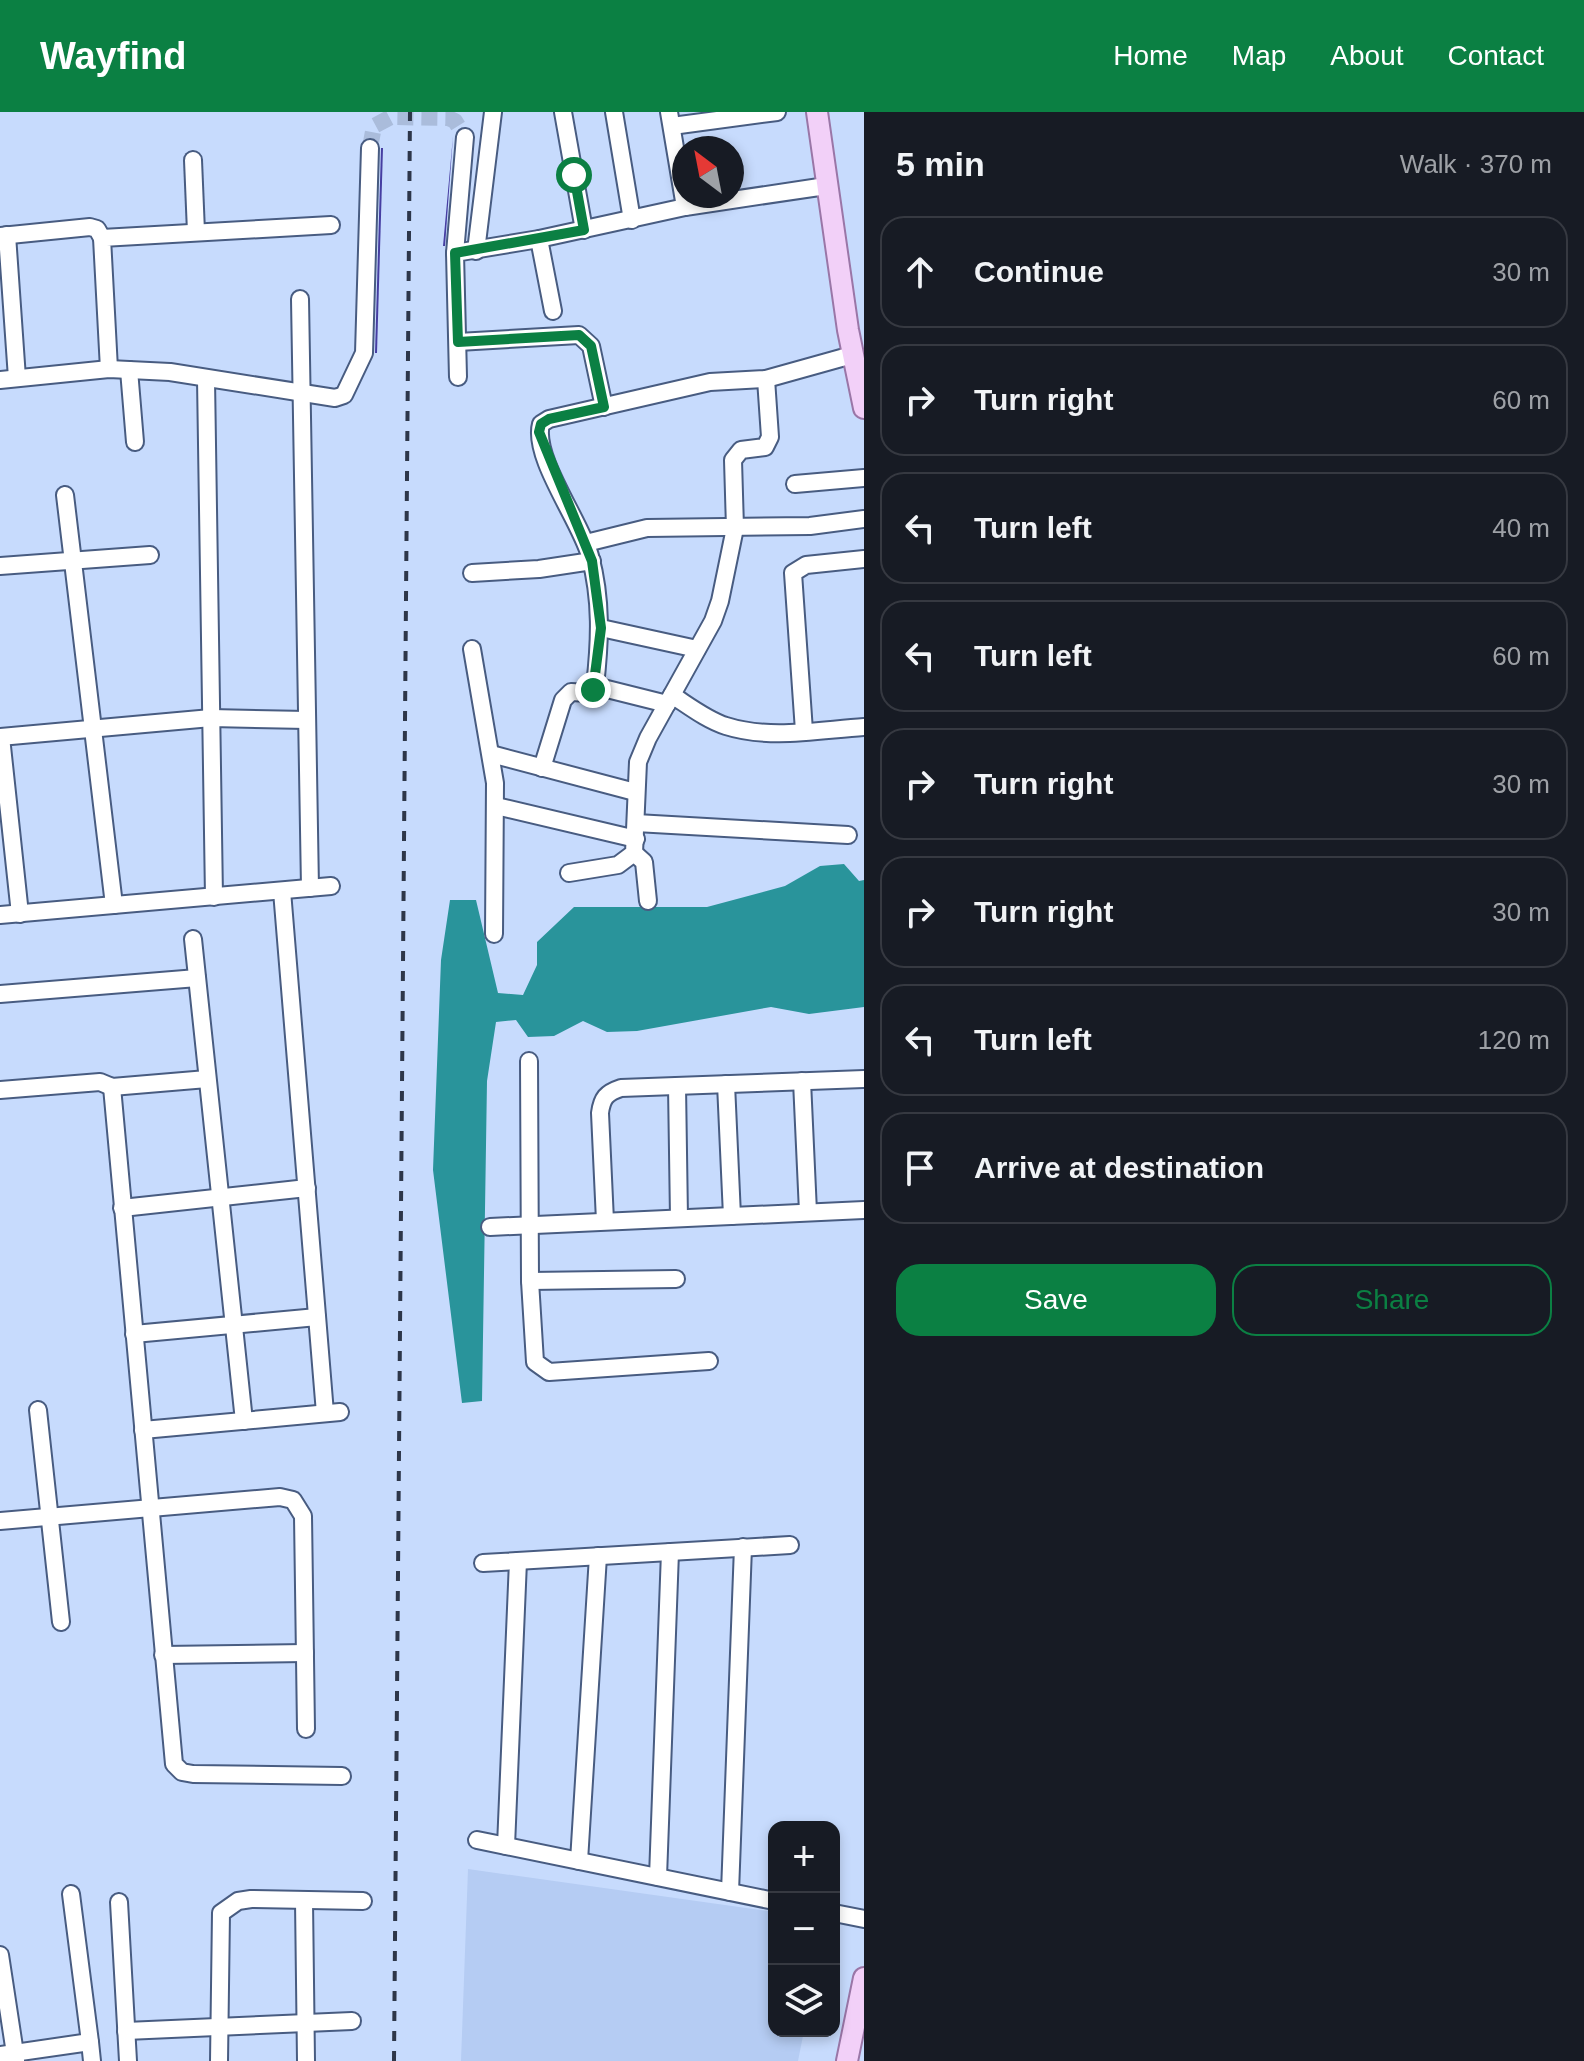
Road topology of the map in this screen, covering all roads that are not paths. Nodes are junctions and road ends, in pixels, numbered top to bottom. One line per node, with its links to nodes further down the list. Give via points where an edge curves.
1 (493, 112): 20 (street)
2 (563, 112): 15 (street)
3 (614, 112): 13 (street)
4 (777, 112): 6 (street)
5 (817, 112): 10 (main road)
6 (670, 119)
7 (465, 137): 21 (street)
8 (370, 148): 33 (street, via 364,353 344,395)
9 (193, 160): 16 (street)
10 (826, 186): 11 (street); 24 (main road)
11 (744, 198)
12 (681, 208): 13 (street)
13 (632, 220): 15 (street)
14 (331, 225): 16 (street)
15 (584, 230): 19 (street)
16 (196, 232): 18 (street)
17 (3, 235): 18 (street, via 90,227); 30 (street)
18 (102, 238): 27 (street)
19 (539, 239): 20 (street); 23 (street)
20 (476, 251): 21 (street)
21 (455, 253): 25 (street)
22 (300, 299): 33 (street)
23 (553, 311)
24 (856, 329): 26 (main road)
25 (458, 342): 29 (street); 34 (street, via 579,335 591,346)
26 (852, 355): 32 (street); 35 (main road)
27 (109, 369): 28 (street); 30 (street)
28 (129, 370): 31 (street); 36 (street)
29 (458, 377)
30 (8, 379)
31 (206, 379): 33 (street); 54 (street)
32 (766, 379): 34 (street, via 710,382); 41 (street, via 770,437 765,447 741,450 733,460)
33 (302, 393): 55 (street)
34 (604, 407): 42 (street, via 549,419 539,432)
35 (864, 408)
36 (135, 442)
37 (864, 478): 38 (street)
38 (795, 484)
39 (65, 495): 45 (street)
40 (864, 519): 41 (street)
41 (735, 528): 42 (street, via 647,528); 51 (street, via 720,601)
42 (586, 543): 46 (street)
43 (150, 555): 45 (street)
44 (864, 559): 58 (street, via 806,565 793,573)
45 (73, 561): 47 (street); 57 (street)
46 (592, 561): 48 (street); 49 (street)
47 (0, 566)
48 (472, 573)
49 (601, 628): 51 (street); 52 (street)
50 (472, 649): 60 (street)
51 (697, 649): 53 (street)
52 (595, 686): 53 (street); 61 (street, via 589,693 571,692 563,700)
53 (669, 699): 58 (street, via 724,726 765,733); 62 (street, via 638,762)
54 (211, 718): 55 (street); 57 (street); 70 (street)
55 (307, 720): 68 (street)
56 (864, 727): 58 (street)
57 (93, 729): 59 (street); 72 (street)
58 (804, 731)
59 (1, 737): 73 (street)
60 (491, 754): 61 (street); 63 (street)
61 (542, 768): 62 (street)
62 (635, 792): 65 (street)
63 (496, 806): 65 (street); 75 (street)
64 (848, 835): 65 (street)
65 (635, 839): 66 (street, via 618,865); 71 (street, via 644,862)
66 (569, 873)
67 (331, 886): 68 (street)
68 (310, 888): 69 (street)
69 (282, 891): 70 (street); 87 (street)
70 (214, 897): 72 (street)
71 (648, 901)
72 (114, 905): 73 (street)
73 (20, 914): 74 (street)
74 (0, 915)
75 (494, 934)
76 (193, 939): 77 (street)
77 (197, 978): 78 (street); 80 (street)
78 (0, 994)
79 (529, 1061): 95 (street)
80 (207, 1079): 85 (street); 88 (street)
81 (864, 1079): 82 (street)
82 (802, 1081): 83 (street); 91 (street)
83 (726, 1084): 84 (street); 92 (street)
84 (677, 1086): 93 (street); 94 (street, via 621,1088 601,1101)
85 (112, 1087): 86 (street, via 100,1082); 89 (street)
86 (0, 1090)
87 (307, 1188): 88 (street); 99 (street)
88 (220, 1198): 89 (street); 100 (street)
89 (122, 1208): 101 (street)
90 (864, 1210): 91 (street)
91 (808, 1212): 92 (street)
92 (732, 1216): 93 (street)
93 (679, 1218): 94 (street)
94 (605, 1221): 95 (street)
95 (529, 1224): 96 (street); 98 (street)
96 (490, 1227)
97 (676, 1279): 98 (street)
98 (530, 1281): 102 (street, via 532,1353 542,1369)
99 (317, 1317): 100 (street); 104 (street, via 333,1412)
100 (234, 1325): 101 (street); 104 (street)
101 (134, 1334): 105 (street)
102 (709, 1361)
103 (38, 1410): 107 (street)
104 (244, 1421): 105 (street)
105 (143, 1430): 106 (street)
106 (151, 1506): 107 (street); 116 (street, via 293,1500 303,1516); 117 (street)
107 (50, 1516): 108 (street); 115 (street)
108 (0, 1521)
109 (790, 1545): 110 (street)
110 (743, 1547): 111 (street); 124 (street)
111 (670, 1552): 112 (street); 123 (street)
112 (598, 1556): 113 (street); 122 (street)
113 (518, 1561): 114 (street); 121 (street)
114 (483, 1563)
115 (61, 1622)
116 (305, 1653): 117 (street); 118 (street)
117 (163, 1655): 119 (street, via 171,1751 182,1772)
118 (306, 1729)
119 (342, 1776)
120 (477, 1840): 121 (street)
121 (506, 1846): 122 (street)
122 (579, 1861): 123 (street)
123 (658, 1877): 124 (street)
124 (730, 1892): 126 (street)
125 (71, 1894): 138 (street)
126 (768, 1900)
127 (304, 1901): 128 (street); 135 (street); 136 (street, via 238,1901 221,1913)
128 (363, 1901)
129 (119, 1902): 137 (street)
130 (840, 1914): 131 (street)
131 (864, 1919)
132 (0, 1955): 139 (street)
133 (864, 1978): 144 (main road)
134 (352, 2021): 135 (street)
135 (306, 2023): 136 (street); 143 (street)
136 (219, 2027): 137 (street); 142 (street)
137 (126, 2031): 141 (street)
138 (90, 2042): 139 (street); 140 (street)
139 (10, 2056)
140 (92, 2061)
141 (128, 2061)
142 (219, 2061)
143 (306, 2061)
144 (847, 2061)

